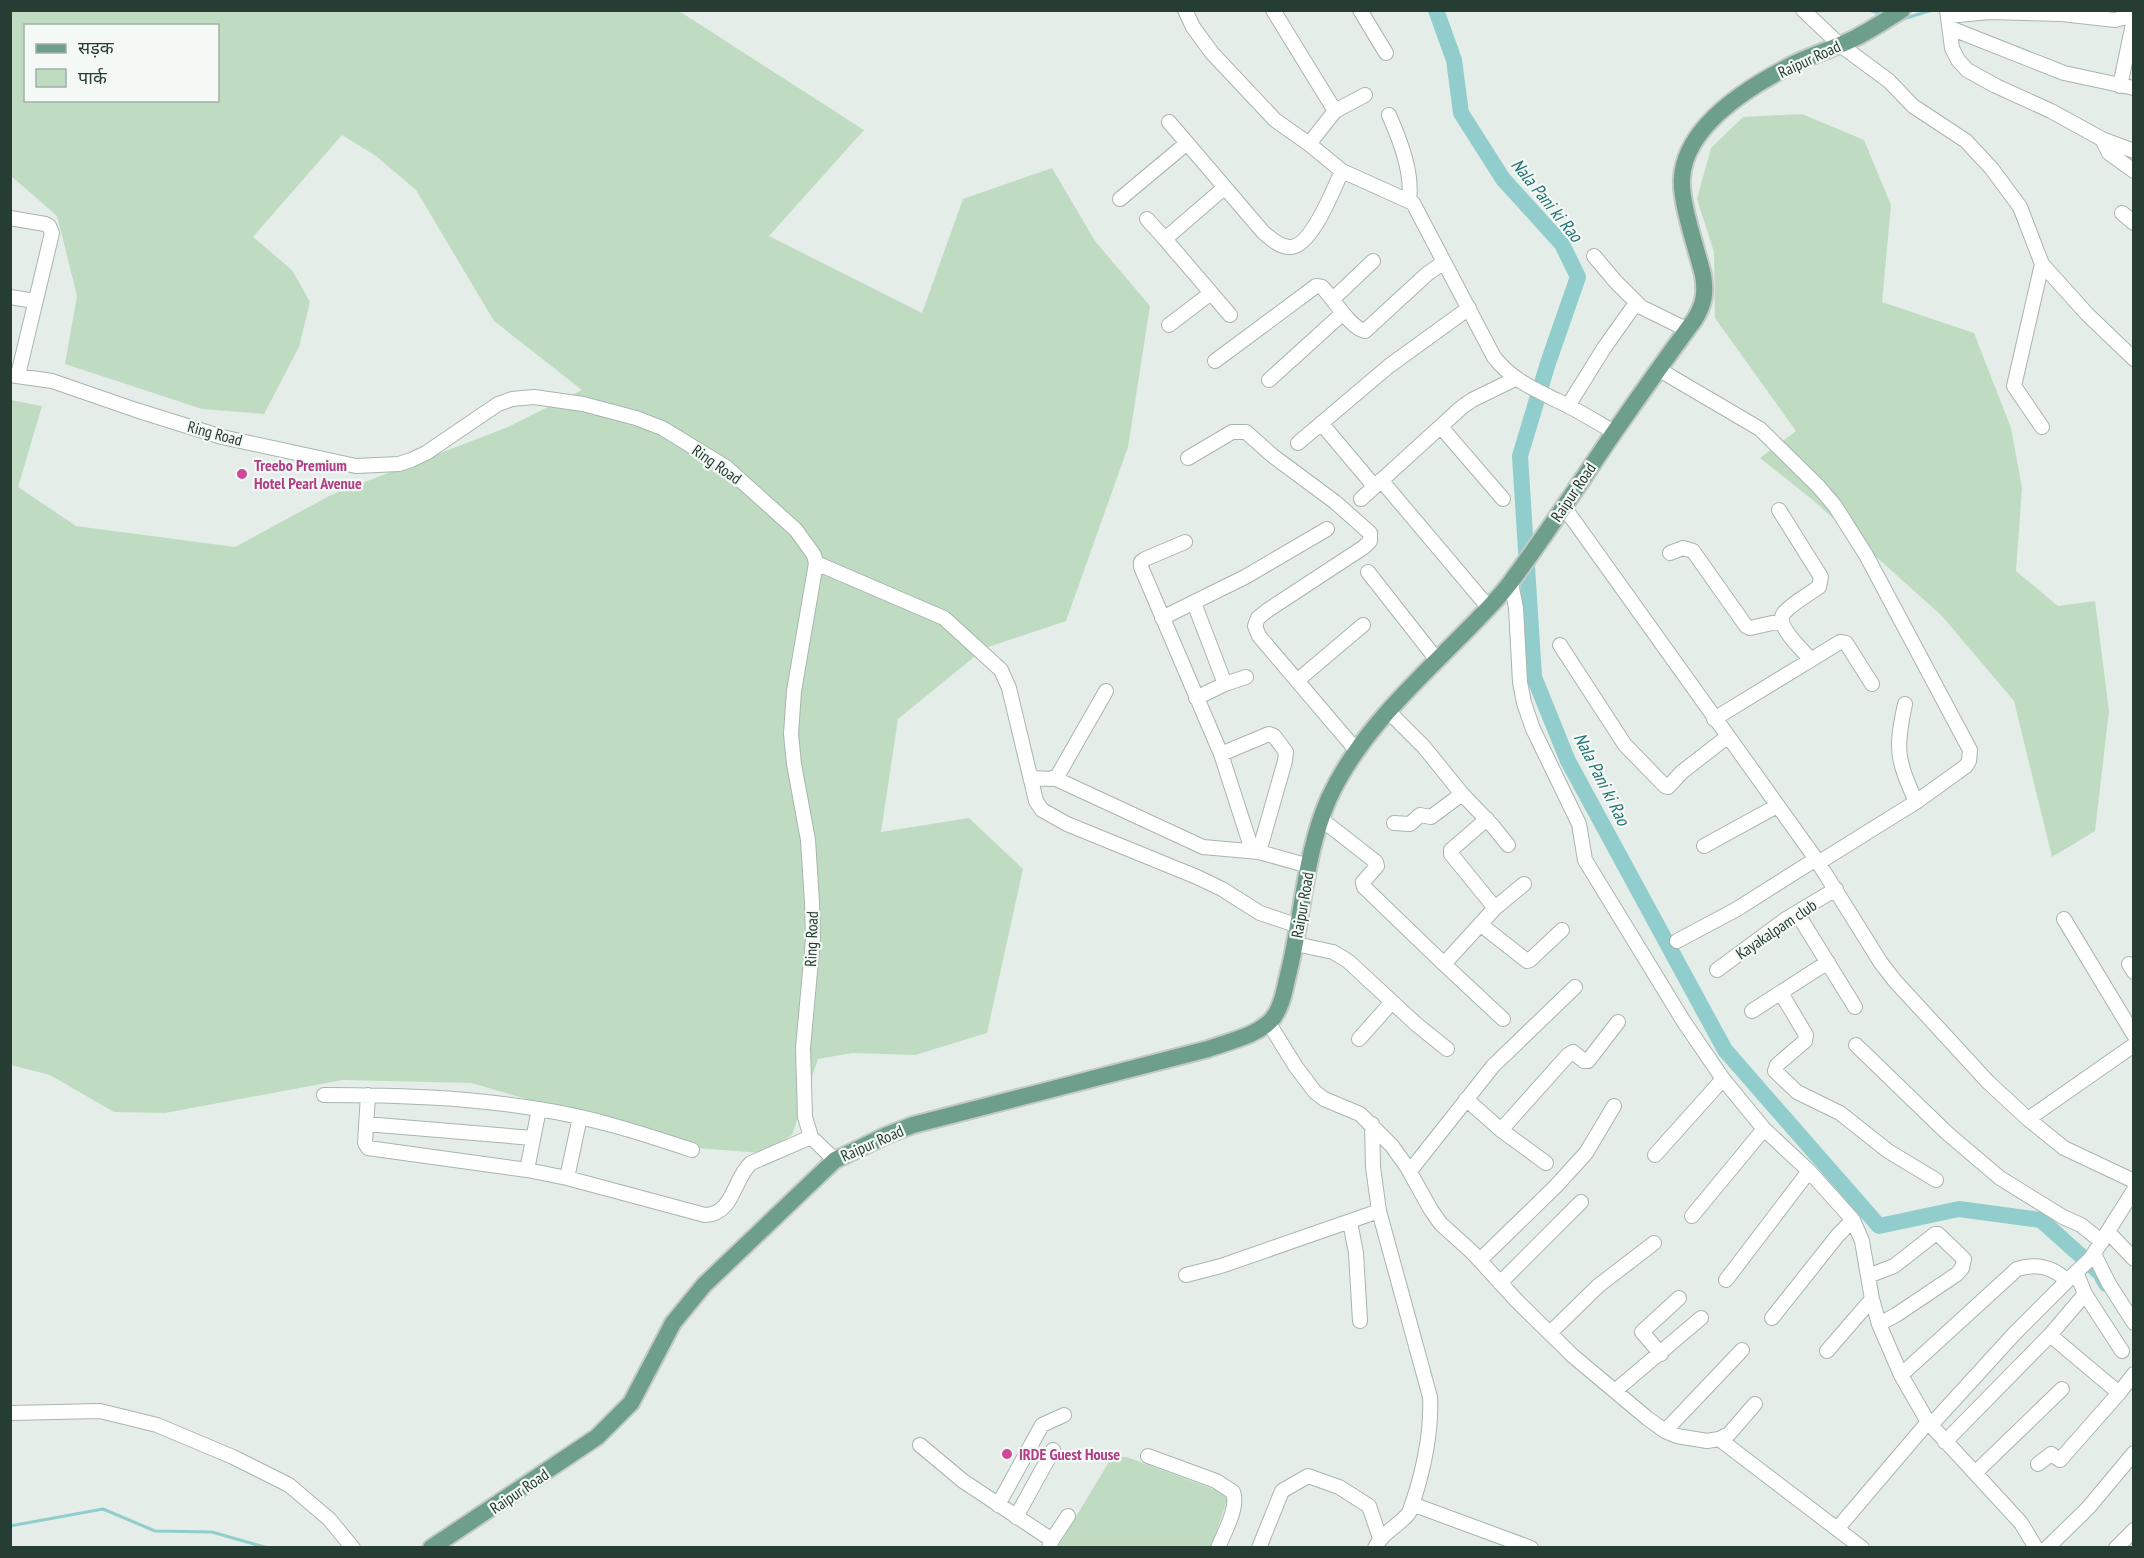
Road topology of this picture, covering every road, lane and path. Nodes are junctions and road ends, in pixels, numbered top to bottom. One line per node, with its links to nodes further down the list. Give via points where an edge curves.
1 (1185, 10): 17 (street, via 1203,42 1227,71 1275,120)
2 (1274, 10): 12 (street)
3 (1360, 10): 9 (street)
4 (1803, 10): 8 (street)
5 (1902, 10): 8 (main road, Raipur Road)
6 (1948, 16): 7 (street, via 1989,12 2115,20); 10 (street, via 2064,73); 15 (street, via 1952,48 1967,70)
7 (2133, 17): 10 (street)
8 (1846, 41): 32 (street, via 1913,106 1966,141 1986,162 2020,207); 42 (main road, Raipur Road, via 1784,68 1743,94 1702,130 1690,150 1684,163 1683,195 1705,288 1702,306)
9 (1386, 53)
10 (2127, 87)
11 (1365, 95): 12 (street)
12 (1335, 111): 17 (street)
13 (1389, 115): 23 (street, via 1408,176)
14 (1169, 122): 16 (street)
15 (2102, 139): 18 (street); 20 (street, via 2109,153)
16 (1187, 143): 21 (street); 22 (street)
17 (1309, 144): 19 (street)
18 (2133, 151)
19 (1342, 171): 21 (street, via 1312,231 1293,248 1274,241); 23 (street)
20 (2133, 171)
21 (1224, 188): 28 (street)
22 (1120, 199)
23 (1409, 200): 31 (street)
24 (2122, 213): 27 (street)
25 (10, 218): 36 (street, via 51,228)
26 (1148, 219): 28 (street)
27 (2133, 222)
28 (1165, 239): 33 (street)
29 (1594, 256): 37 (street)
30 (1373, 261): 35 (street)
31 (1444, 262): 38 (street); 39 (street, via 1365,331)
32 (2042, 264): 43 (street); 52 (street, via 2014,386)
33 (1211, 293): 40 (street); 41 (street)
34 (10, 297): 36 (street)
35 (1333, 299): 39 (street); 44 (street, via 1322,287 1311,288)
36 (34, 301): 46 (street)
37 (1636, 303): 42 (street); 49 (street)
38 (1469, 308): 47 (street, via 1494,357); 50 (street, via 1389,366)
39 (1343, 313): 48 (street)
40 (1230, 315)
41 (1169, 325)
42 (1688, 330): 45 (main road, Raipur Road)
43 (2133, 359)
44 (1215, 361)
45 (1658, 369): 53 (main road, Raipur Road); 90 (street, via 1772,439 1835,506 1866,555 1970,750 1966,766)
46 (14, 375): 64 (street, Ring Road, via 52,381 222,437 356,466 411,460 512,399 534,396 583,404 662,428 726,467 796,530)
47 (1515, 379): 49 (street); 51 (street, via 1472,400)
48 (1269, 380)
49 (1562, 403): 53 (street)
50 (1321, 423): 54 (street); 56 (street)
51 (1441, 427): 56 (street); 58 (street)
52 (2042, 427)
53 (1614, 432): 59 (main road, Raipur Road)
54 (1298, 443)
55 (1188, 458): 76 (street, via 1232,432 1246,432 1370,533 1369,543 1357,553 1255,621 1259,636)
56 (1377, 483): 57 (street); 68 (street)
57 (1361, 499)
58 (1503, 499)
59 (1564, 507): 66 (main road, Raipur Road); 83 (street)
60 (1779, 510): 70 (street, via 1821,580 1819,587 1784,612)
61 (1327, 529): 67 (street)
62 (1185, 542): 69 (street, via 1141,562)
63 (1670, 553): 70 (street, via 1691,549 1746,626)
64 (816, 564): 87 (street, via 944,618 1001,670); 139 (street, Ring Road, via 794,691 791,734 808,840 812,902 803,1072 805,1117)
65 (1368, 572): 73 (street)
66 (1513, 579): 68 (main road, Raipur Road); 127 (street, via 1524,703 1576,817 1585,860)
67 (1194, 603): 69 (street); 77 (street)
68 (1489, 608): 73 (main road, Raipur Road)
69 (1162, 618): 80 (street)
70 (1781, 621): 74 (street)
71 (1363, 625): 76 (street)
72 (1560, 645): 84 (street, via 1625,745 1665,786)
73 (1437, 660): 82 (main road, Raipur Road)
74 (1811, 660): 78 (street, via 1844,642); 83 (street)
75 (1246, 676): 77 (street)
76 (1298, 680): 85 (street)
77 (1225, 684): 80 (street)
78 (1872, 684)
79 (1106, 691): 88 (street)
80 (1196, 698): 86 (street)
81 (1905, 704): 90 (street, via 1899,758)
82 (1388, 711): 85 (main road, Raipur Road); 89 (street)
83 (1714, 719): 84 (street)
84 (1727, 737): 91 (street)
85 (1356, 750): 92 (main road, Raipur Road)
86 (1221, 754): 97 (street); 97 (street, via 1269,734 1285,749 1286,761)
87 (1032, 778): 88 (street); 106 (street, via 1036,801 1050,815 1197,877 1260,913)
88 (1054, 778): 97 (street, via 1196,845)
89 (1462, 794): 93 (street); 94 (street, via 1431,817 1420,815 1410,824)
90 (1916, 802): 98 (street)
91 (1777, 806): 96 (street); 98 (street)
92 (1321, 819): 99 (main road, Raipur Road); 111 (street, via 1376,862 1377,866 1363,882 1364,887)
93 (1487, 819): 95 (street); 102 (street, via 1451,852)
94 (1394, 823)
95 (1508, 845)
96 (1704, 846)
97 (1256, 851): 99 (street)
98 (1817, 861): 101 (street); 108 (street)
99 (1309, 866): 106 (main road, Raipur Road)
100 (1524, 884): 102 (street)
101 (1836, 889): 103 (street, Kayakalpam club); 134 (street, via 1895,981 1988,1082)
102 (1495, 908): 105 (street)
103 (1797, 913): 110 (street); 112 (street, Kayakalpam club)
104 (2064, 919): 121 (street)
105 (1480, 924): 107 (street, via 1527,961); 111 (street)
106 (1299, 926): 109 (main road, Raipur Road)
107 (1562, 930)
108 (1677, 941)
109 (1296, 944): 115 (street, via 1333,952); 119 (main road, Raipur Road, via 1278,1009)
110 (1827, 962): 114 (street); 116 (street)
111 (1444, 964): 118 (street)
112 (1717, 970)
113 (1575, 987): 130 (street, via 1500,1059)
114 (1781, 993): 117 (street); 149 (street, via 1806,1035 1805,1041 1775,1071 1797,1092 1840,1113)
115 (1392, 1002): 122 (street); 124 (street)
116 (1855, 1007)
117 (1752, 1011)
118 (1503, 1019)
119 (1268, 1022): 136 (street, via 1315,1092 1355,1111); 143 (main road, Raipur Road, via 1250,1034 1208,1049 913,1125)
120 (1618, 1022): 138 (street, via 1591,1059 1584,1061 1573,1052 1568,1055)
121 (2133, 1035)
122 (1359, 1039)
123 (1856, 1045): 158 (street, via 2000,1178 2081,1225)
124 (1448, 1049)
125 (2129, 1049): 126 (street); 134 (street)
126 (2133, 1064)
127 (1723, 1079): 137 (street); 142 (street)
128 (324, 1095): 129 (street)
129 (368, 1095): 132 (street, via 460,1099); 135 (street)
130 (1466, 1099): 138 (street); 147 (street)
131 (1614, 1106): 160 (street, via 1586,1153)
132 (539, 1109): 133 (street); 140 (street)
133 (580, 1117): 141 (street); 148 (street)
134 (2028, 1119): 150 (street, via 2078,1156)
135 (366, 1124): 140 (street); 145 (street, via 364,1143 368,1148)
136 (1372, 1124): 147 (street); 153 (street)
137 (1764, 1129): 146 (street); 154 (street)
138 (1501, 1130): 144 (street)
139 (811, 1137): 143 (street); 148 (street, via 745,1168 725,1207 712,1215)
140 (533, 1138): 145 (street)
141 (692, 1149)
142 (1655, 1155)
143 (835, 1160): 207 (main road, Raipur Road, via 704,1285 673,1323 631,1403 614,1422)
144 (1545, 1163)
145 (527, 1170): 148 (street)
146 (1809, 1171): 155 (street); 164 (street)
147 (1410, 1172): 160 (street, via 1434,1215)
148 (567, 1178)
149 (1936, 1180)
150 (2133, 1181)
151 (2133, 1190): 158 (street)
152 (1581, 1202): 165 (street)
153 (1379, 1211): 156 (street); 198 (street, via 1430,1397 1429,1435)
154 (1692, 1216)
155 (1853, 1220): 163 (street, via 1862,1241); 170 (street)
156 (1350, 1222): 161 (street); 171 (street)
157 (1654, 1243): 174 (street, via 1598,1286)
158 (2099, 1247): 159 (street); 162 (street); 172 (street, via 2109,1284)
159 (2133, 1259)
160 (1480, 1260): 165 (street)
161 (1186, 1275)
162 (2074, 1275): 166 (street); 181 (street, via 2047,1268 2017,1269); 188 (street)
163 (1868, 1276): 168 (street); 173 (street, via 1894,1266 1935,1233 1964,1259 1957,1274)
164 (1726, 1280)
165 (1500, 1282): 174 (street)
166 (2085, 1294): 175 (street); 178 (street)
167 (1679, 1298): 179 (street, via 1642,1332)
168 (1872, 1299): 173 (street); 177 (street)
169 (1701, 1318): 179 (street)
170 (1772, 1318)
171 (1360, 1321)
172 (2133, 1323)
173 (1879, 1324): 181 (street)
174 (1550, 1333): 183 (street)
175 (2050, 1335): 184 (street); 191 (street)
176 (1742, 1350): 189 (street)
177 (1827, 1351)
178 (2122, 1351)
179 (1661, 1354): 183 (street)
180 (2133, 1374): 184 (street)
181 (1901, 1375): 188 (street)
182 (2062, 1389): 197 (street)
183 (1616, 1390): 189 (street)
184 (2119, 1393): 196 (street, via 2060,1460 2050,1454)
185 (1755, 1404): 190 (street, via 1729,1434)
186 (10, 1413): 206 (street, via 100,1411 157,1425 289,1485 329,1519)
187 (1064, 1415): 199 (street, via 1042,1425)
188 (1929, 1423): 191 (street); 202 (street)
189 (1665, 1431): 190 (street, via 1691,1439)
190 (1719, 1439): 202 (street)
191 (1945, 1442): 197 (street)
192 (920, 1445): 199 (street)
193 (1053, 1450): 201 (street)
194 (2133, 1453): 213 (street, via 2088,1508)
195 (1148, 1456): 208 (street, via 1216,1481 1233,1492 1233,1509)
196 (2038, 1464)
197 (1976, 1473): 212 (street, via 2021,1523)
198 (1412, 1504): 204 (street, via 1405,1518); 210 (street)
199 (998, 1505): 201 (street)
200 (1068, 1516): 205 (street)
201 (1016, 1517): 205 (street)
202 (1837, 1528): 211 (street)
203 (2133, 1530): 214 (street)
204 (1378, 1543): 209 (street, via 1369,1506 1339,1486 1308,1476 1282,1491)
205 (1050, 1544)
206 (353, 1548)
207 (431, 1548)
208 (1218, 1548)
209 (1259, 1548)
210 (1531, 1548)
211 (1862, 1548)
212 (2036, 1548)
213 (2047, 1548)
214 (2116, 1548)

